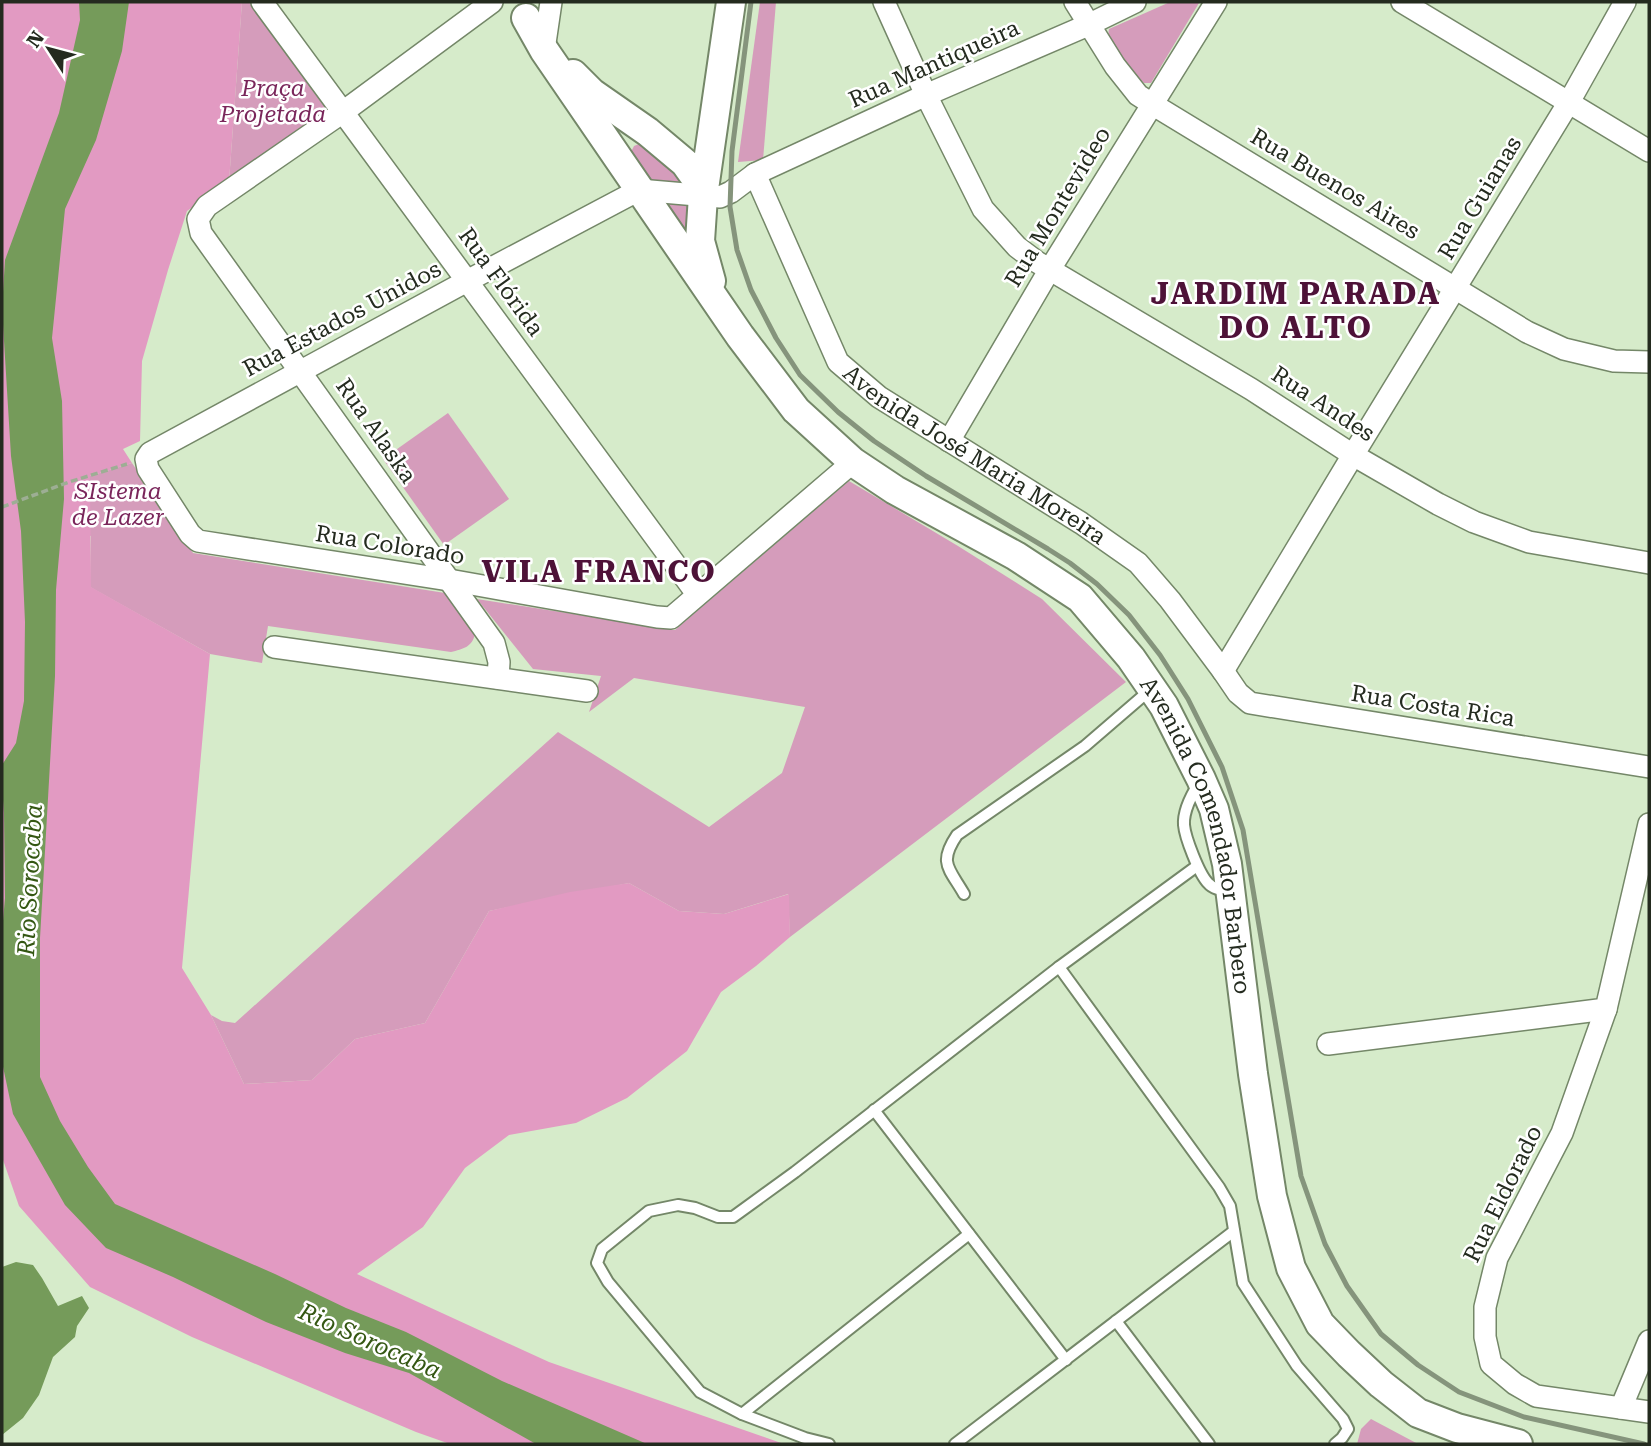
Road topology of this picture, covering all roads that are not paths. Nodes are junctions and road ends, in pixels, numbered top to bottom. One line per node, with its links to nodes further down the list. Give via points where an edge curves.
1 (262, 2): 17 (street, Rua Flórida)
2 (492, 2): 17 (street)
3 (551, 2): 13 (street)
4 (731, 2): 23 (main road)
5 (884, 2): 14 (street, Rua Andes)
6 (1075, 2): 12 (street, Rua Buenos Aires)
7 (1135, 2): 12 (street, Rua Mantiqueira)
8 (1216, 2): 16 (street, Rua Montevideo)
9 (1625, 2): 15 (street, Rua Guianas)
10 (1414, 5): 15 (street)
11 (520, 10): 13 (main road, Avenida Comendador Barbero)
12 (1088, 24): 14 (street, Rua Mantiqueira); 16 (street, Rua Buenos Aires, via 1138,95)
13 (545, 44): 18 (main road, Avenida Comendador Barbero, via 592,93); 20 (main road, Avenida Comendador Barbero)
14 (926, 95): 21 (street, Rua Mantiqueira); 24 (street, Rua Andes, via 983,209 1017,247)
15 (1569, 102): 19 (street); 26 (street, Rua Guianas)
16 (1152, 104): 24 (street, Rua Montevideo); 26 (street, Rua Buenos Aires)
17 (342, 112): 25 (street, Rua Flórida); 29 (street, Rua Alaska, via 207,206 198,219 201,233)
18 (654, 137): 20 (main road, via 631,141); 23 (main road, Avenida Comendador Barbero, via 685,163)
19 (1649, 150)
20 (622, 163): 22 (main road, Avenida Comendador Barbero)
21 (755, 174): 23 (street, via 720,197); 30 (street, Avenida José Maria Moreira, via 838,362 879,397)
22 (639, 190): 23 (street); 25 (street, Rua Estados Unidos); 27 (main road, Avenida Comendador Barbero)
23 (703, 196): 27 (main road, Avenida Comendador Barbero, via 700,241)
24 (1050, 269): 30 (street, Rua Montevideo); 31 (street, Rua Andes)
25 (467, 281): 29 (street, Rua Estados Unidos); 36 (street, Rua Flórida)
26 (1455, 288): 28 (street, Rua Buenos Aires, via 1564,349 1614,361); 31 (street, Rua Guianas)
27 (717, 304): 33 (main road, Avenida Comendador Barbero, via 796,410)
28 (1649, 362)
29 (300, 371): 32 (street, Rua Estados Unidos); 35 (street, Rua Alaska)
30 (949, 441): 38 (street, Avenida José Maria Moreira, via 1138,563)
31 (1353, 455): 34 (street, Rua Andes, via 1485,526 1529,542); 38 (street, Rua Guianas)
32 (146, 459): 35 (street, Rua Colorado, via 148,469 198,541)
33 (852, 462): 36 (street); 40 (main road, Avenida Comendador Barbero, via 1080,598)
34 (1649, 563)
35 (449, 580): 36 (street, Rua Colorado, via 671,618); 39 (street, Rua Alaska, via 494,643)
36 (697, 594)
37 (274, 647): 39 (street)
38 (1223, 671): 42 (street, Rua Costa Rica, via 1251,703)
39 (498, 678): 41 (street)
40 (1152, 689): 43 (main road, Avenida Comendador Barbero); 47 (lane, via 1085,746 957,835 946,862)
41 (587, 691)
42 (1649, 767)
43 (1202, 779): 45 (lane, via 1190,797 1184,824); 46 (main road, Avenida Comendador Barbero, via 1214,809)
44 (1649, 824): 49 (street, Rua Eldorado)
45 (1197, 866): 46 (lane, via 1208,883); 48 (lane)
46 (1231, 892): 64 (main road, Avenida Comendador Barbero, via 1272,1196 1291,1268 1302,1290 1320,1324 1418,1413)
47 (964, 894)
48 (1059, 967): 51 (lane); 52 (lane, via 1219,1187 1230,1206)
49 (1606, 1009): 50 (street); 57 (street, Rua Eldorado, via 1562,1133 1497,1258 1485,1307 1485,1337 1491,1364 1536,1396)
50 (1328, 1044)
51 (874, 1110): 53 (lane); 59 (lane, via 733,1217 678,1205 649,1211 602,1249 597,1263 608,1282 700,1392)
52 (1234, 1231): 54 (lane); 63 (lane, via 1243,1283 1297,1366 1348,1429)
53 (969, 1234): 56 (lane); 59 (lane)
54 (1116, 1321): 56 (lane); 62 (lane)
55 (1649, 1341): 57 (street)
56 (1066, 1360): 61 (lane)
57 (1621, 1408): 58 (street, Rua Eldorado)
58 (1649, 1412)
59 (742, 1414): 60 (lane)
60 (829, 1444)
61 (955, 1444)
62 (1209, 1444)
63 (1335, 1444)
64 (1518, 1444)

